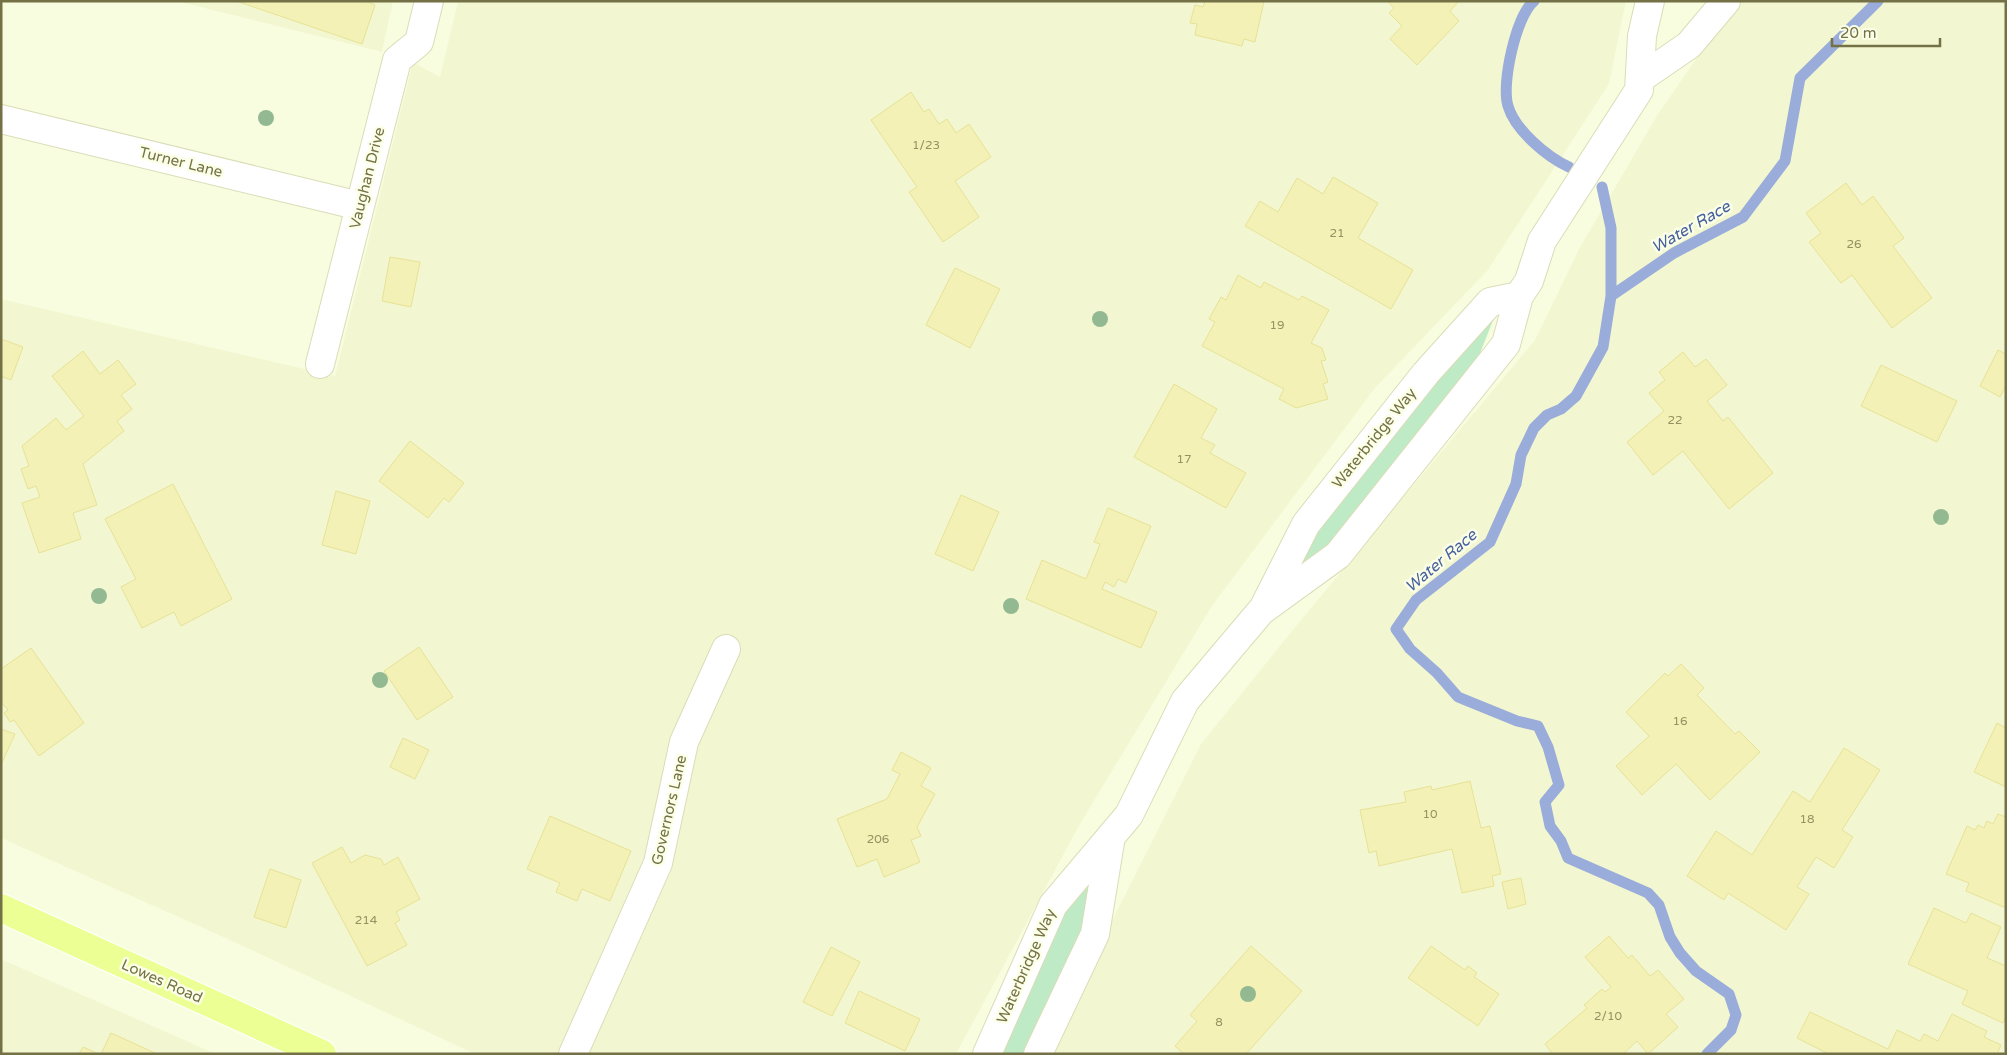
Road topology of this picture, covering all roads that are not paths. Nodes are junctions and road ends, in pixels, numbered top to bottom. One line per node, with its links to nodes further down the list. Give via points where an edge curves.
1 (428, 1): 6 (street, Vaughan Drive, via 418,42 397,60)
2 (1650, 1): 4 (street, Waterbridge Way, via 1642,36)
3 (1726, 1): 4 (street, via 1689,45)
4 (1641, 78): 7 (street, Waterbridge Way, via 1638,90 1542,241 1530,281)
5 (1, 118): 6 (street, Turner Lane)
6 (360, 206): 8 (street, Vaughan Drive)
7 (1519, 296): 9 (street, Waterbridge Way, via 1506,344 1338,555); 9 (street, Waterbridge Way, via 1490,302 1426,373 1306,524)
8 (320, 364)
9 (1261, 611): 11 (street, Waterbridge Way, via 1186,700 1129,815)
10 (726, 649): 14 (street, Governors Lane, via 684,742 658,862)
11 (1111, 836): 15 (street, Waterbridge Way, via 1053,905); 16 (street, via 1095,934)
12 (1, 908): 13 (main road, Lowes Road)
13 (322, 1054)
14 (573, 1054)
15 (987, 1054)
16 (1038, 1054)

